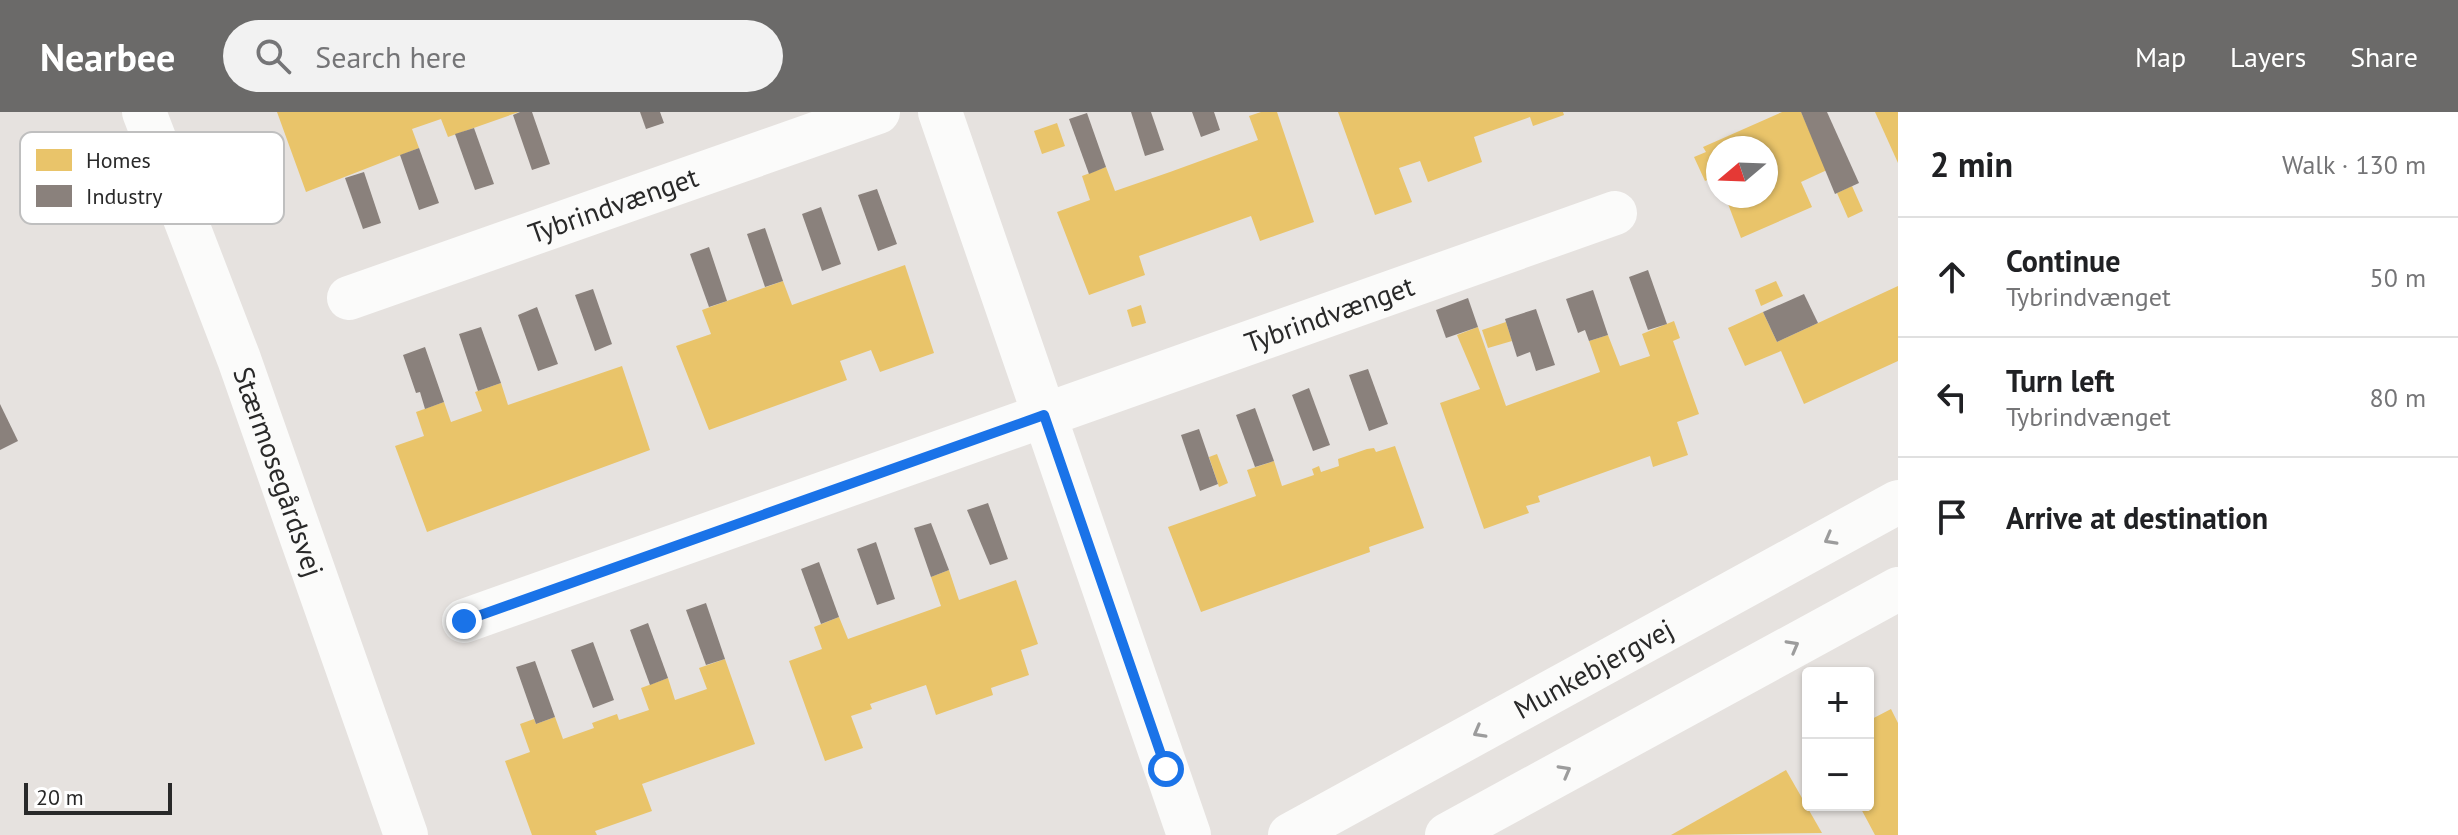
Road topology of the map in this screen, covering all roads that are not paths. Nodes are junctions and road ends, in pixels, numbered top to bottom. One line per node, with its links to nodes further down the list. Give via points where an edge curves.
1 (144, 112): 4 (street, Stærmosegårdsvej)
2 (878, 112): 7 (street, Tybrindvænget)
3 (940, 112): 8 (street)
4 (152, 132)
5 (1615, 213): 8 (street, Tybrindvænget)
6 (187, 224): 12 (street, Stærmosegårdsvej)
7 (349, 298)
8 (1044, 415): 11 (street, Tybrindvænget); 13 (street)
9 (1898, 502): 14 (street, Munkebjergvej, one-way to 14)
10 (1898, 589): 15 (street, one-way to 10)
11 (464, 621)
12 (406, 835)
13 (1189, 835)
14 (1290, 835)
15 (1447, 835)

